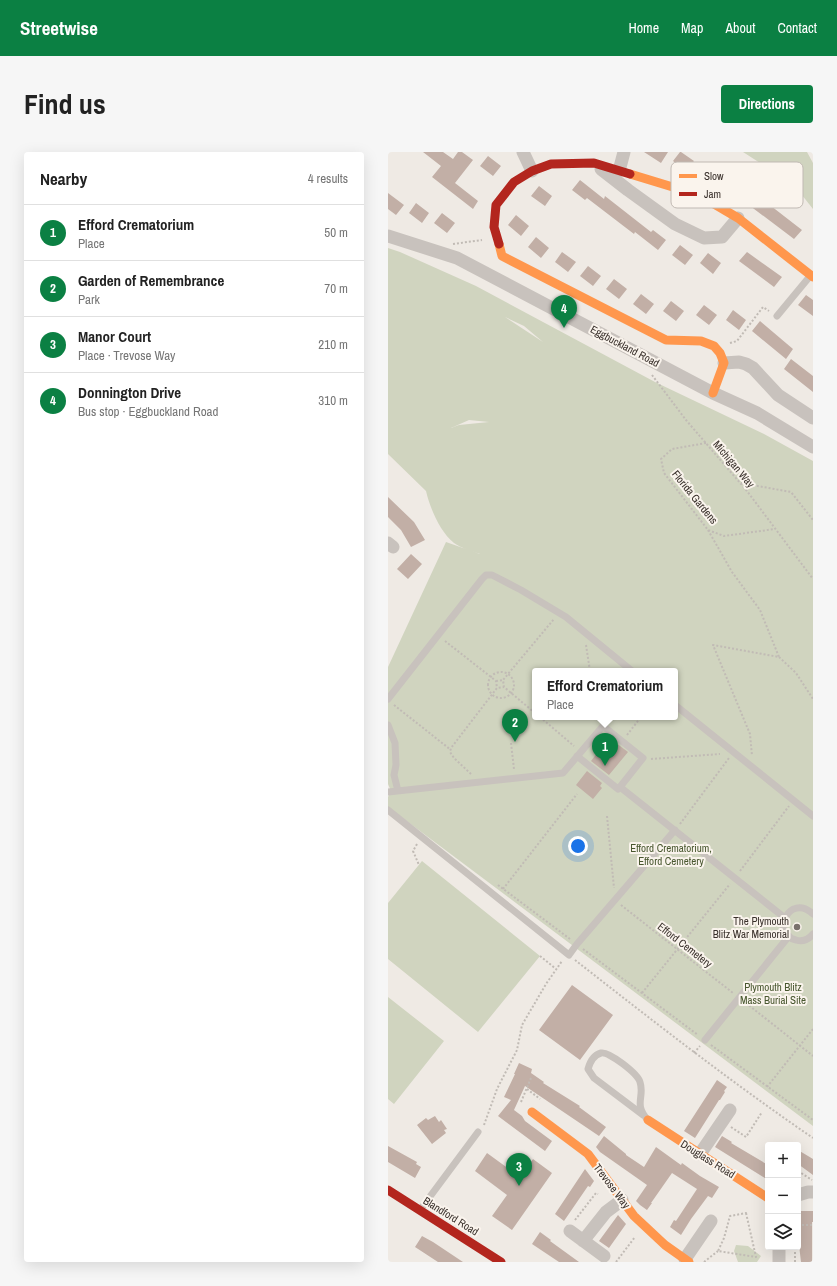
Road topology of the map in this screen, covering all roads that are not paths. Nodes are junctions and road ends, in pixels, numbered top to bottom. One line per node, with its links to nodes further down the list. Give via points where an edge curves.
1 (523, 152): 4 (street)
2 (624, 152): 5 (street)
3 (594, 163): 4 (street, via 551,164); 5 (street); 8 (street, via 675,224 704,238 722,237)
4 (532, 171): 12 (street, via 514,182 496,205 494,227 502,256 666,340 701,341 714,346)
5 (619, 171): 6 (street)
6 (671, 187)
7 (721, 208): 8 (street)
8 (738, 218): 10 (street)
9 (388, 236): 13 (street, Eggbuckland Road, via 456,258)
10 (812, 276): 11 (lane)
11 (777, 316)
12 (724, 363): 13 (street); 14 (street, via 739,362 753,368 778,396)
13 (713, 393): 15 (street, Eggbuckland Road, via 757,413)
14 (813, 418)
15 (813, 447)
16 (628, 668): 17 (lane, via 559,613 492,575 486,575)
17 (388, 699)
18 (678, 707): 26 (lane)
19 (388, 725): 21 (lane, via 395,743 396,765)
20 (579, 754): 22 (lane, via 618,789); 22 (lane, via 603,726 643,758); 23 (lane, via 563,773)
21 (391, 773): 23 (lane)
22 (620, 787): 27 (lane)
23 (398, 791): 24 (lane)
24 (388, 792)
25 (388, 810): 27 (lane, via 568,954)
26 (813, 816)
27 (675, 830): 29 (lane)
28 (812, 910): 29 (lane, via 795,908)
29 (785, 918): 31 (lane, via 784,928)
30 (813, 935): 31 (lane, via 803,940)
31 (789, 936): 32 (lane)
32 (704, 1040)
33 (730, 1110): 37 (street)
34 (532, 1112): 42 (street, Trevose Way, via 588,1154)
35 (645, 1117): 35 (lane, via 594,1078 588,1069 594,1057 601,1053 609,1054 637,1076 640,1081 639,1101); 37 (street, Douglass Road)
36 (478, 1132): 43 (lane)
37 (700, 1154): 41 (street, Douglass Road)
38 (389, 1192): 43 (street, Blandford Road)
39 (813, 1192): 40 (street)
40 (801, 1194)
41 (765, 1196)
42 (618, 1203): 46 (street, via 606,1212); 49 (street, Trevose Way)
43 (420, 1210): 50 (street, Blandford Road)
44 (711, 1221): 49 (street)
45 (570, 1231): 46 (street)
46 (583, 1240): 48 (street)
47 (779, 1250): 51 (street)
48 (604, 1256)
49 (687, 1261)
50 (501, 1262)
51 (779, 1262)

